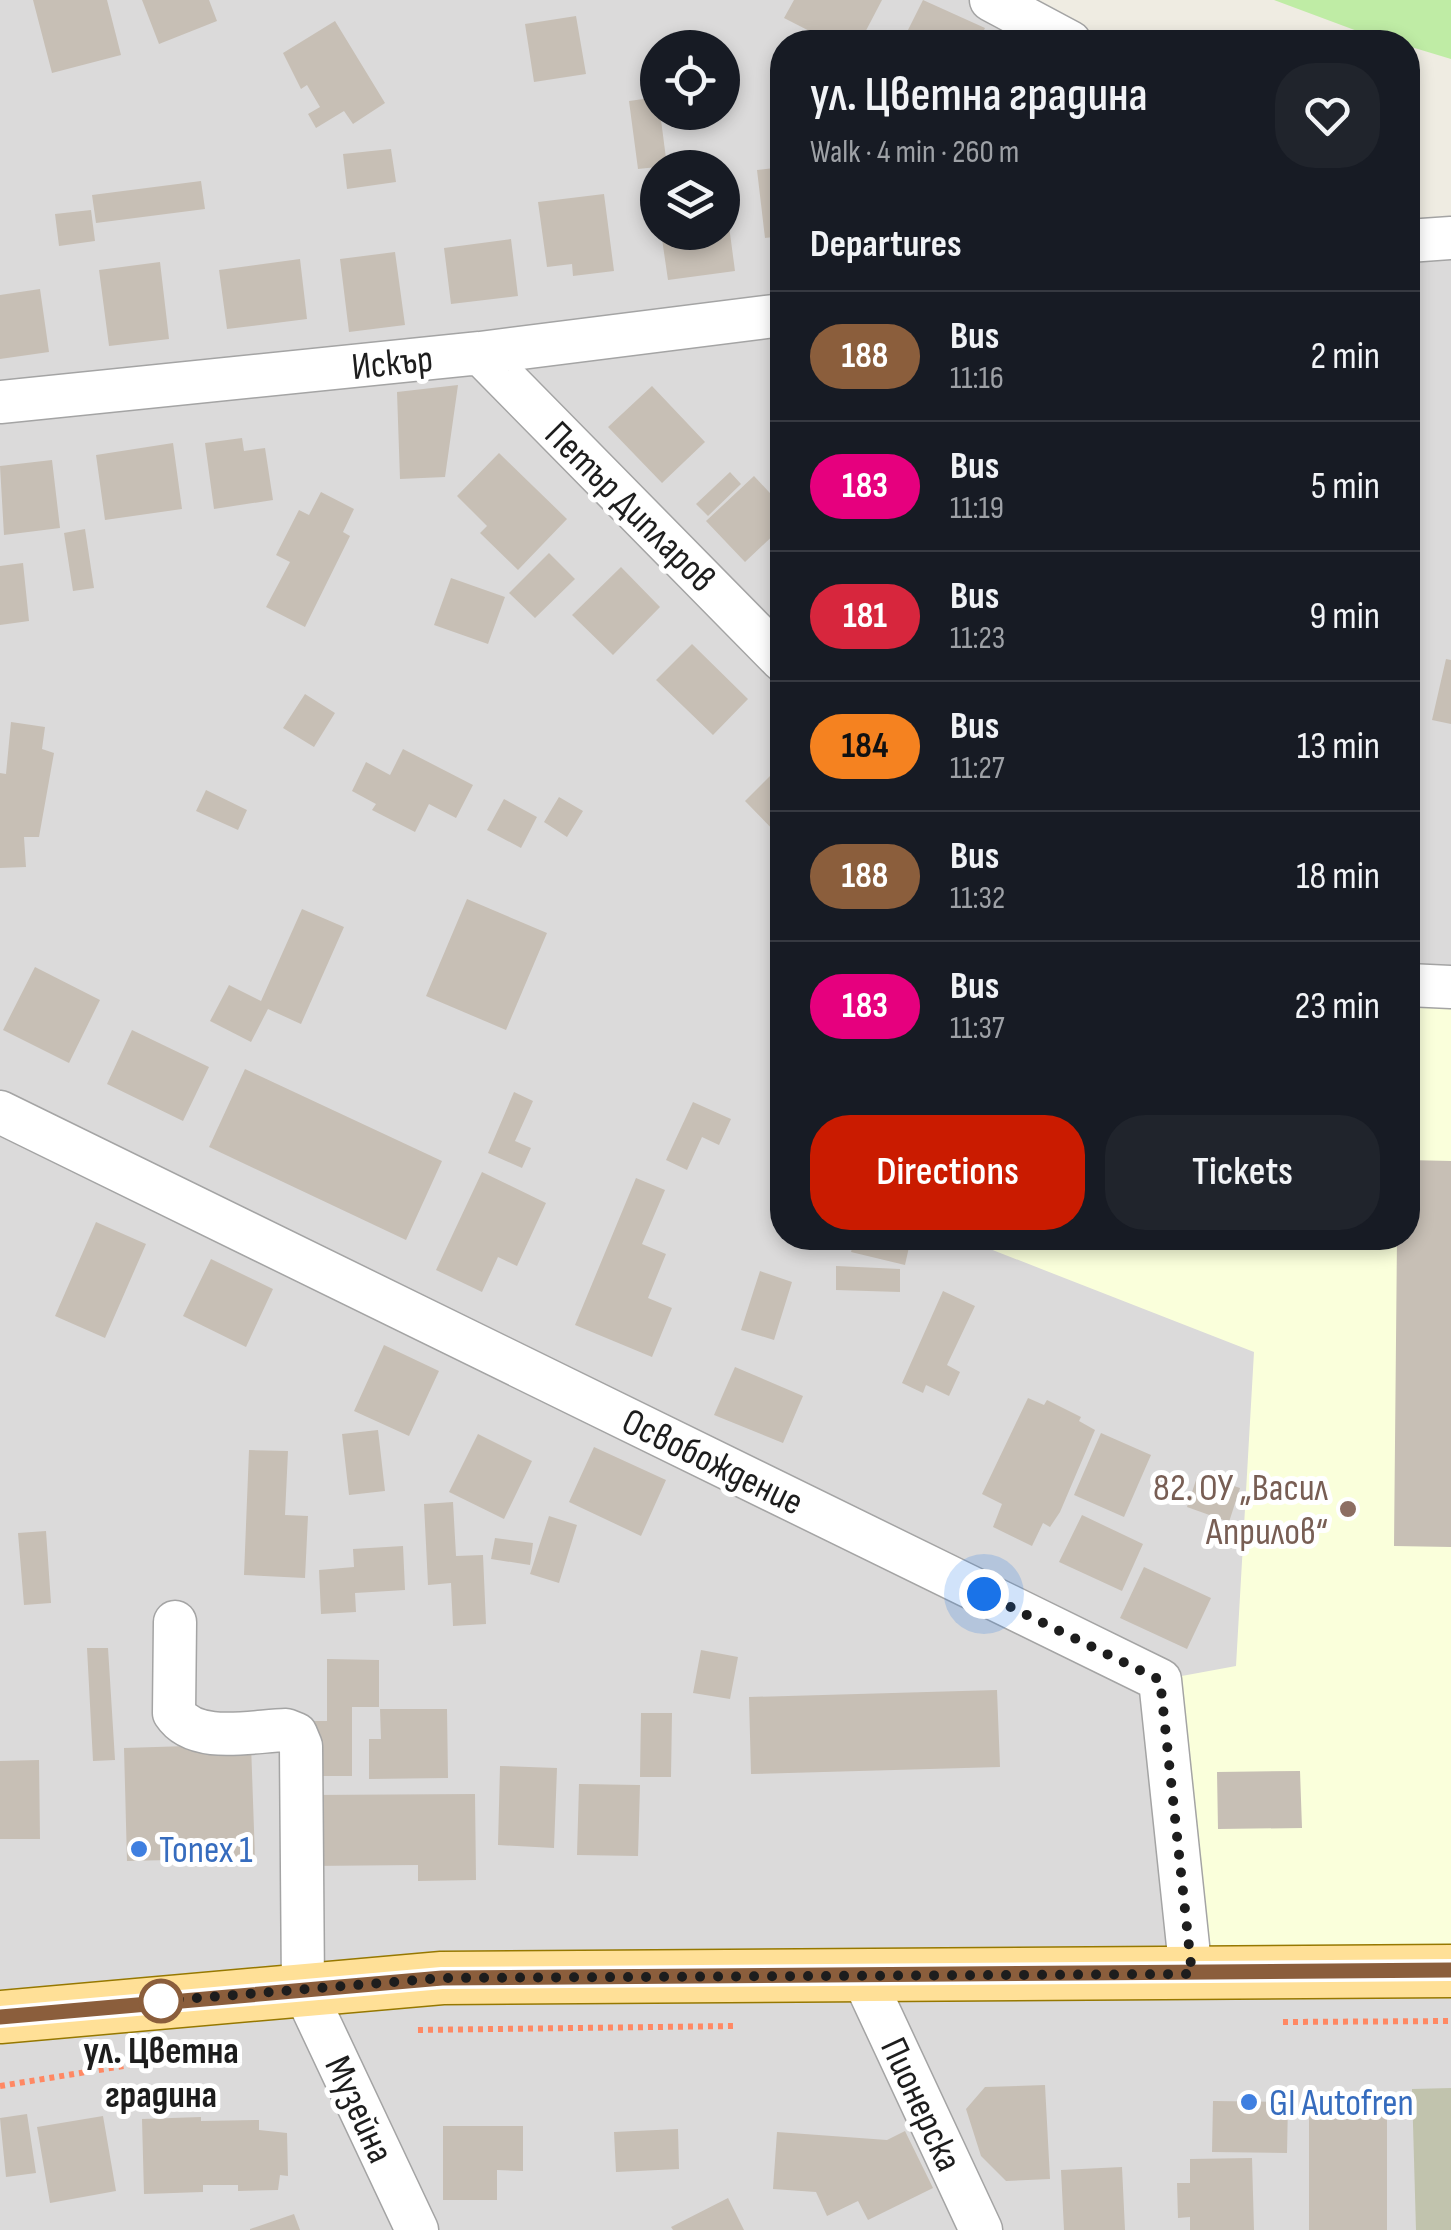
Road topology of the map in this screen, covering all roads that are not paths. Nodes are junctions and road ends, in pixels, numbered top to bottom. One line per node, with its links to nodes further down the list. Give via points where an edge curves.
1 (990, 0): 2 (street)
2 (1047, 30)
3 (770, 317): 4 (street, Искър)
4 (480, 353): 5 (street, Искър); 6 (street, Петър Дипларов)
5 (0, 402)
6 (770, 648)
7 (1420, 985): 8 (street)
8 (1451, 986)
9 (0, 1112): 12 (street, Освобождение, via 1160,1680)
10 (175, 1622): 14 (street, via 174,1713 180,1722 194,1732 286,1730 302,1746)
11 (1451, 1970): 12 (main road)
12 (1192, 1974): 13 (main road)
13 (862, 1978): 14 (main road, via 442,1978); 17 (street, Пионерска)
14 (303, 1988): 15 (main road); 16 (street, Музейна)
15 (0, 2017)
16 (417, 2230)
17 (981, 2230)

